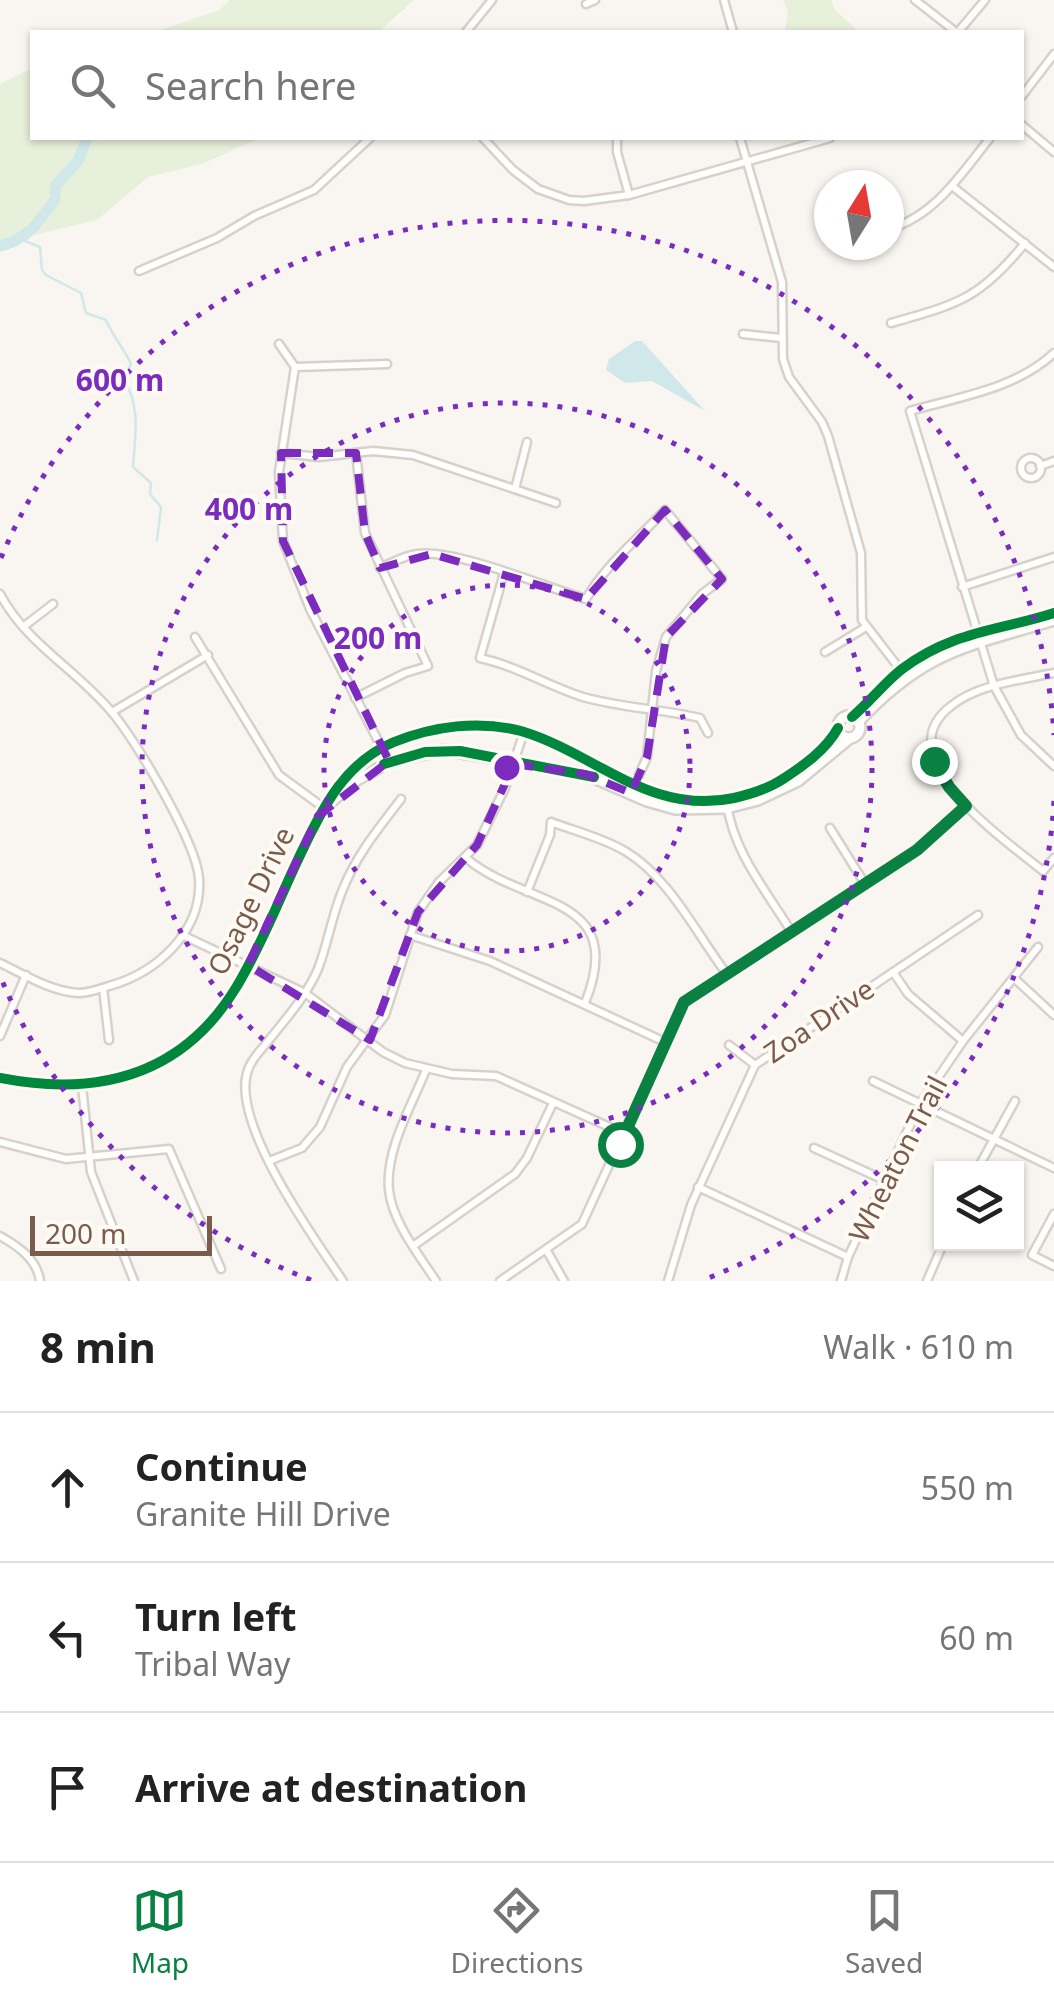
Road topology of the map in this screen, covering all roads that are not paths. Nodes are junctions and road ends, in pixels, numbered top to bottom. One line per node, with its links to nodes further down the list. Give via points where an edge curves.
1 (492, 0): 7 (street)
2 (596, 0): 6 (street)
3 (724, 0): 8 (street)
4 (915, 0): 9 (street)
5 (984, 0): 10 (street)
6 (586, 4)
7 (468, 30)
8 (732, 30)
9 (954, 30)
10 (959, 30)
11 (1054, 54): 12 (street)
12 (1024, 93)
13 (1024, 127): 20 (street)
14 (368, 140): 27 (street, via 314,190)
15 (485, 140): 23 (street, via 549,194 584,201)
16 (617, 140): 23 (street)
17 (741, 140): 21 (street)
18 (823, 140): 21 (street)
19 (988, 140): 22 (street)
20 (1054, 152)
21 (747, 161): 23 (street); 30 (street, via 782,282)
22 (952, 186): 24 (street); 25 (street)
23 (628, 195)
24 (904, 224)
25 (1025, 243): 26 (street); 28 (street, via 998,276 962,302)
26 (1054, 266)
27 (139, 271)
28 (891, 323)
29 (743, 334): 30 (street)
30 (782, 338): 50 (street, via 790,377 822,422 852,517)
31 (279, 344): 34 (street)
32 (1054, 353): 45 (street, via 1007,383 910,411)
33 (387, 364): 34 (street)
34 (295, 367): 36 (street)
35 (527, 442): 40 (street)
36 (281, 453): 37 (street); 58 (street, via 283,541)
37 (356, 453): 40 (street, via 413,455); 43 (street, via 366,533)
38 (1054, 461): 39 (street)
39 (1040, 466)
40 (515, 489): 41 (street)
41 (556, 503)
42 (1054, 557): 45 (street)
43 (380, 568): 44 (street, via 432,554); 58 (street, via 428,666)
44 (504, 573): 59 (street, via 480,658 580,696); 59 (street, via 586,599 666,510 722,579 666,636)
45 (962, 587): 51 (street)
46 (0, 594): 49 (street)
47 (53, 604): 49 (street)
48 (1054, 616): 51 (street)
49 (22, 627): 60 (street)
50 (866, 627): 53 (street); 56 (street)
51 (977, 636): 56 (street, via 936,648); 57 (street)
52 (195, 638): 54 (street)
53 (825, 652)
54 (208, 654): 60 (street); 74 (street, via 279,775)
55 (1054, 672): 57 (street)
56 (903, 673): 61 (street)
57 (994, 686): 69 (street, via 1021,735); 73 (street, via 950,706 932,736 940,774)
58 (354, 698): 66 (street)
59 (653, 710): 64 (street, via 700,718); 70 (street, via 647,757)
60 (112, 712): 83 (street, via 187,839 199,874 199,899)
61 (855, 719): 62 (street, via 842,719); 65 (street, via 858,732)
62 (838, 728): 65 (street); 72 (street, Osage Drive, via 815,756 777,784)
63 (524, 732): 66 (street, Osage Drive, via 453,727); 68 (street); 70 (street, Osage Drive)
64 (708, 733)
65 (850, 738): 72 (street, Osage Drive, via 798,781 758,800)
66 (382, 748): 67 (street); 74 (street, Osage Drive, via 347,774)
67 (389, 762): 68 (street, Osage Drive, via 443,750); 74 (street, Osage Drive)
68 (513, 764): 70 (street, Osage Drive, via 585,774); 76 (street)
69 (1054, 766)
70 (633, 790): 72 (street, Osage Drive, via 675,809)
71 (401, 799): 92 (street, via 370,836 343,888)
72 (726, 804): 81 (street, via 739,848)
73 (966, 806): 77 (street, via 1044,871); 78 (street)
74 (324, 808): 86 (street, Osage Drive)
75 (830, 828): 78 (street)
76 (466, 858): 79 (street); 82 (street, via 439,882)
77 (1054, 858)
78 (865, 884): 81 (street)
79 (527, 892): 88 (street, via 552,822 624,850 647,867); 93 (street, via 591,932 598,962)
80 (978, 915): 87 (street, Zoa Drive)
81 (791, 931): 88 (street)
82 (410, 935): 93 (street); 97 (street, via 385,1015)
83 (182, 936): 86 (street); 91 (street, via 152,968)
84 (1038, 947): 90 (street, Wheaton Trail)
85 (0, 963): 89 (street)
86 (248, 965): 92 (street); 105 (street, Osage Drive, via 212,1020 185,1045 135,1073)
87 (893, 972): 98 (street, via 908,994); 101 (street, Zoa Drive)
88 (726, 973): 99 (street, via 684,1002)
89 (26, 975): 91 (street, via 80,993); 95 (street)
90 (1014, 978): 94 (street); 98 (street, Wheaton Trail)
91 (102, 988): 96 (street)
92 (305, 993): 97 (street); 114 (street, via 249,1066 244,1086)
93 (584, 1003): 99 (street)
94 (1054, 1015)
95 (0, 1036)
96 (109, 1040)
97 (370, 1040): 102 (street); 114 (street, via 348,1066 320,1127 302,1148)
98 (963, 1041): 108 (street, Wheaton Trail)
99 (665, 1042): 109 (street)
100 (728, 1045): 101 (street)
101 (754, 1065): 118 (street, Zoa Drive)
102 (426, 1070): 107 (street, via 496,1076); 121 (street, via 389,1181)
103 (0, 1078): 105 (street, Osage Drive)
104 (873, 1080): 108 (street)
105 (82, 1086): 113 (street)
106 (1015, 1101): 110 (street)
107 (553, 1103): 109 (street); 121 (street, via 515,1174)
108 (920, 1104): 110 (street); 117 (street, Wheaton Trail)
109 (625, 1134): 122 (street, via 582,1224)
110 (992, 1138): 115 (street); 116 (street)
111 (0, 1142): 113 (street, via 66,1159)
112 (814, 1148): 117 (street)
113 (88, 1156): 126 (street, via 168,1149); 128 (street)
114 (269, 1160): 129 (street)
115 (981, 1161)
116 (1054, 1168)
117 (884, 1180): 124 (street, Wheaton Trail)
118 (698, 1187): 124 (street); 133 (street, Zoa Drive)
119 (1054, 1214): 125 (street, via 1032,1255)
120 (0, 1236): 127 (street, via 20,1248)
121 (413, 1246): 130 (street)
122 (546, 1251): 131 (street); 132 (street)
123 (940, 1251): 135 (street)
124 (848, 1256): 134 (street, Wheaton Trail)
125 (1054, 1266)
126 (221, 1270)
127 (40, 1281)
128 (134, 1281)
129 (344, 1281)
130 (436, 1281)
131 (500, 1281)
132 (564, 1281)
133 (668, 1281)
134 (841, 1281)
135 (927, 1281)

